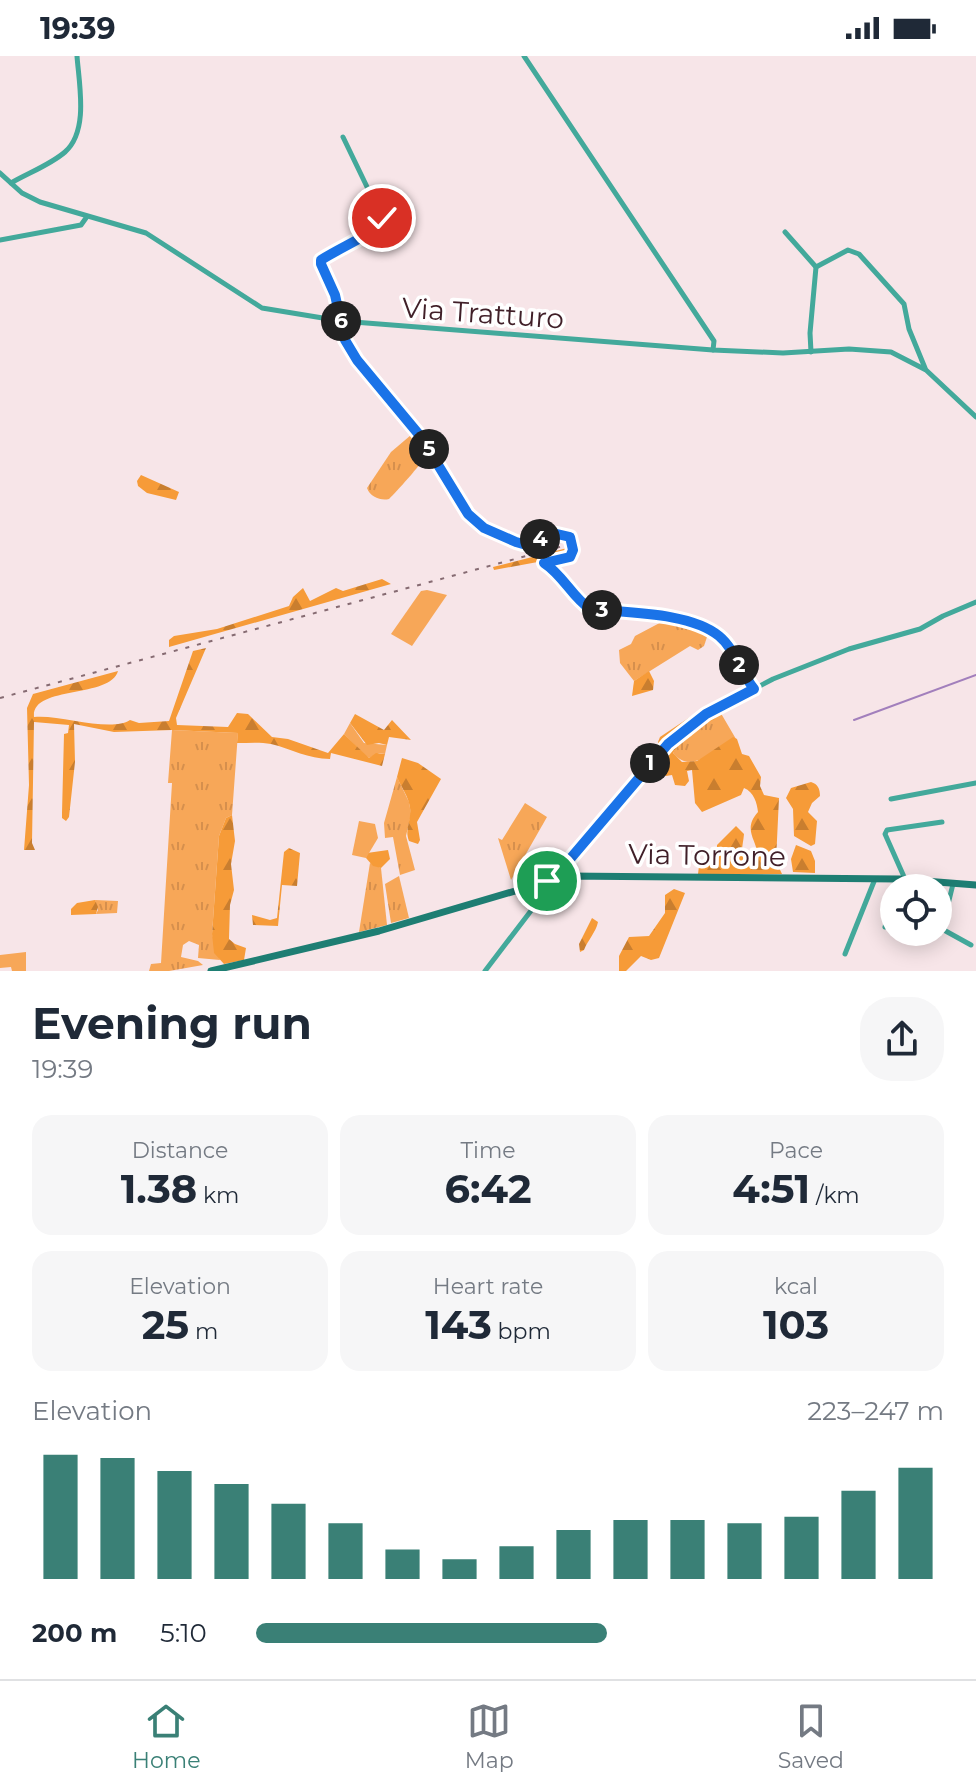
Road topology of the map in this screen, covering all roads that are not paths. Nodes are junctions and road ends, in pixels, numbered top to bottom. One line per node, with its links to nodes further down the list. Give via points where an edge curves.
1 (77, 56): 5 (street, via 79,115 74,142 54,160)
2 (524, 56): 11 (street, via 714,341)
3 (343, 137): 10 (street, via 382,218 377,229 321,260)
4 (0, 173): 5 (street, Via Tratturo)
5 (11, 183): 6 (street, Via Tratturo, via 40,202)
6 (87, 218): 8 (street, via 81,225); 10 (street, Via Tratturo, via 146,233 262,308)
7 (785, 232): 9 (street)
8 (0, 240)
9 (816, 267): 12 (street); 13 (street, via 848,250 859,254 904,304)
10 (341, 321): 11 (street, Via Tratturo); 18 (street, via 357,360 421,437 468,514 484,528 523,544 557,534 570,537 570,557 544,563 582,604 651,613 708,629 721,637)
11 (713, 350): 12 (street, Via Tratturo)
12 (811, 352): 14 (street, Via Tratturo, via 872,349)
13 (918, 354): 14 (street); 15 (street)
14 (907, 359): 15 (street, Via Tratturo)
15 (926, 370): 16 (street, Via Tratturo)
16 (976, 417)
17 (976, 602): 18 (street, via 920,629 849,649)
18 (754, 689): 25 (street, via 706,714 668,744)
19 (976, 783): 20 (street)
20 (891, 799)
21 (942, 822): 22 (street, via 887,830)
22 (900, 874)
23 (875, 878): 24 (main road, Via Torrone); 25 (main road, Via Torrone, via 576,875); 29 (street)
24 (880, 878)
25 (550, 880): 30 (main road, Via Torrone, via 379,931); 31 (street)
26 (953, 884): 27 (main road, Via Torrone); 28 (street, via 942,929)
27 (976, 885)
28 (971, 945)
29 (845, 954)
30 (211, 971)
31 (485, 971)

